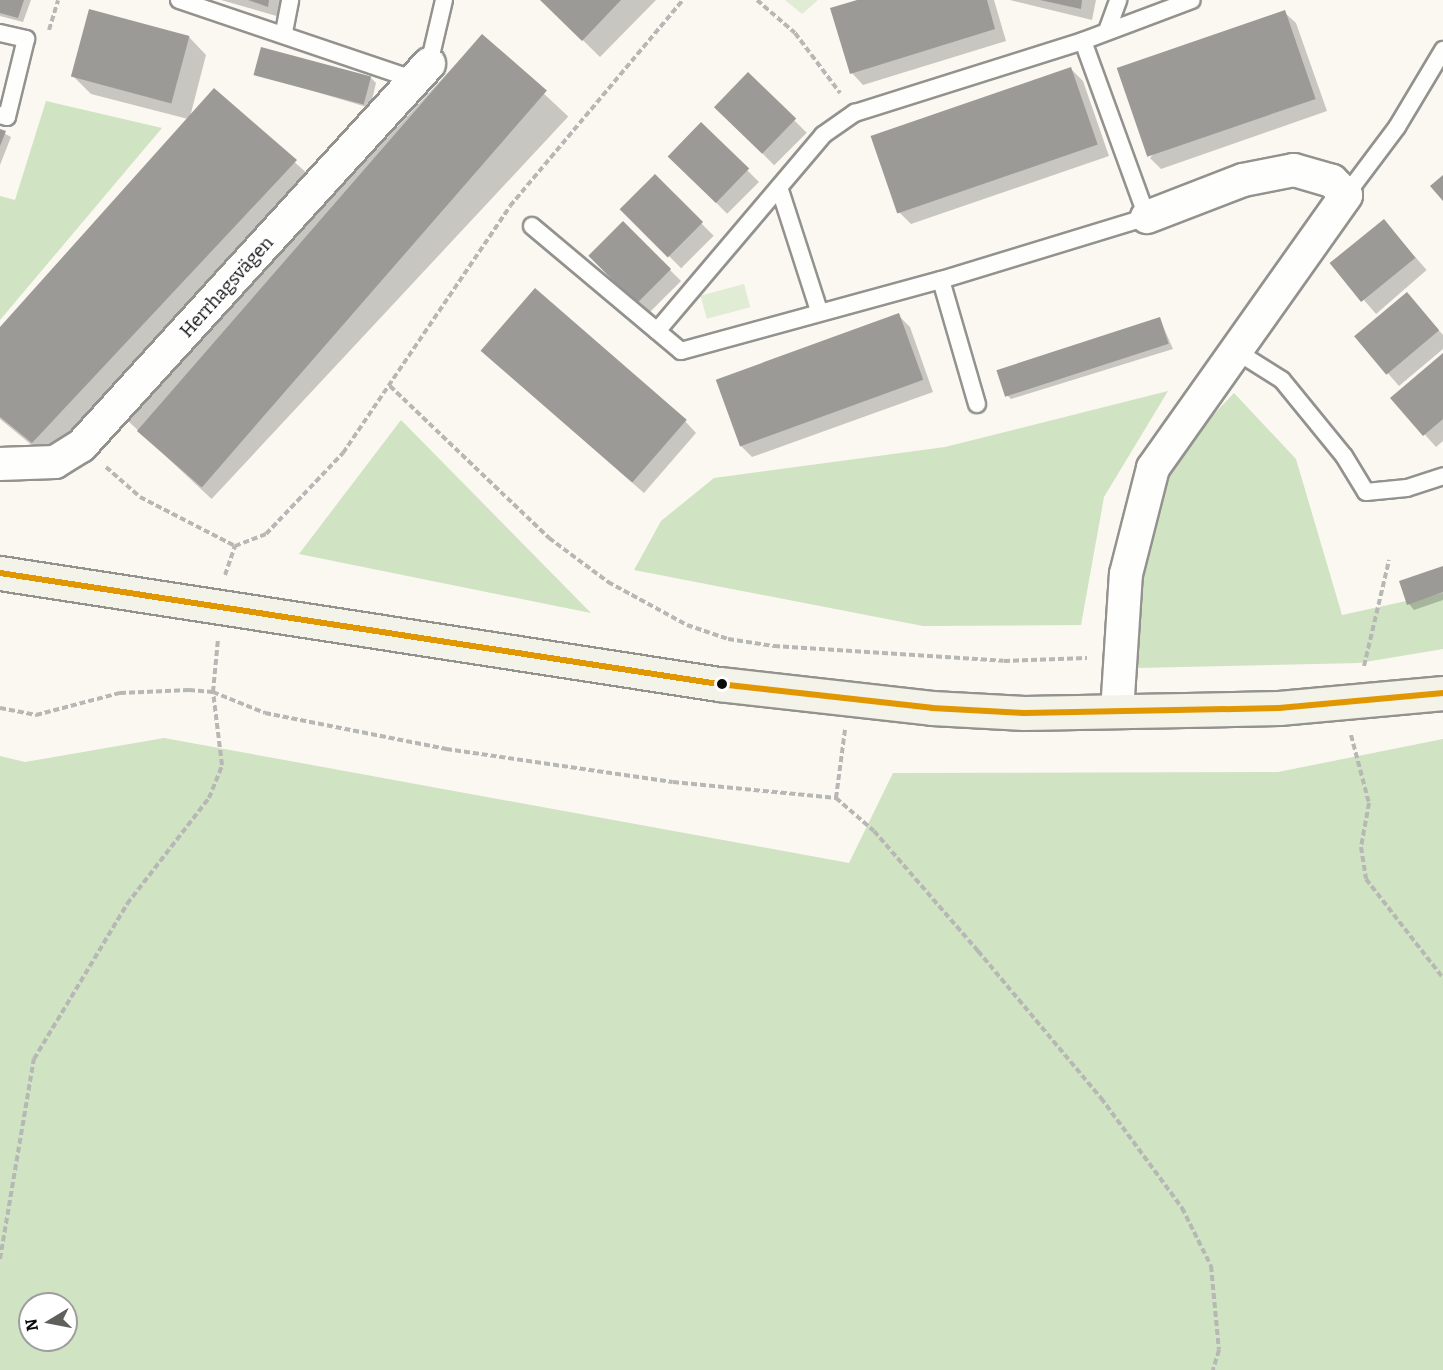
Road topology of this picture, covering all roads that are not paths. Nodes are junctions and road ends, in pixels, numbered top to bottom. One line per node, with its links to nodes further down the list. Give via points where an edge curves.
1 (179, 0): 7 (lane)
2 (290, 0): 7 (lane)
3 (444, 0): 11 (lane)
4 (1118, 0): 6 (lane)
5 (1192, 0): 6 (lane)
6 (1107, 31): 9 (lane)
7 (284, 32): 11 (lane)
8 (0, 33): 12 (lane, via 26,39 7,117)
9 (1083, 41): 13 (lane, via 855,113 823,135); 15 (lane)
10 (1443, 50): 14 (lane, via 1397,127)
11 (420, 71): 22 (street, Herrhagsvägen, via 81,446 55,462)
12 (0, 115)
13 (780, 190): 18 (lane); 19 (lane)
14 (1346, 195): 15 (street, via 1332,181 1294,170 1243,180); 20 (street)
15 (1148, 217): 17 (lane)
16 (532, 226): 19 (lane)
17 (941, 279): 18 (lane); 21 (lane)
18 (819, 311): 19 (lane, via 681,351)
19 (657, 331)
20 (1236, 351): 23 (lane, via 1282,380 1366,492 1407,488); 26 (street, via 1153,468 1126,574)
21 (977, 404)
22 (0, 464)
23 (1443, 476)
24 (0, 573): 26 (street, via 850,700 1024,713)
25 (1443, 693): 26 (street, via 1355,703)
26 (1118, 712)

